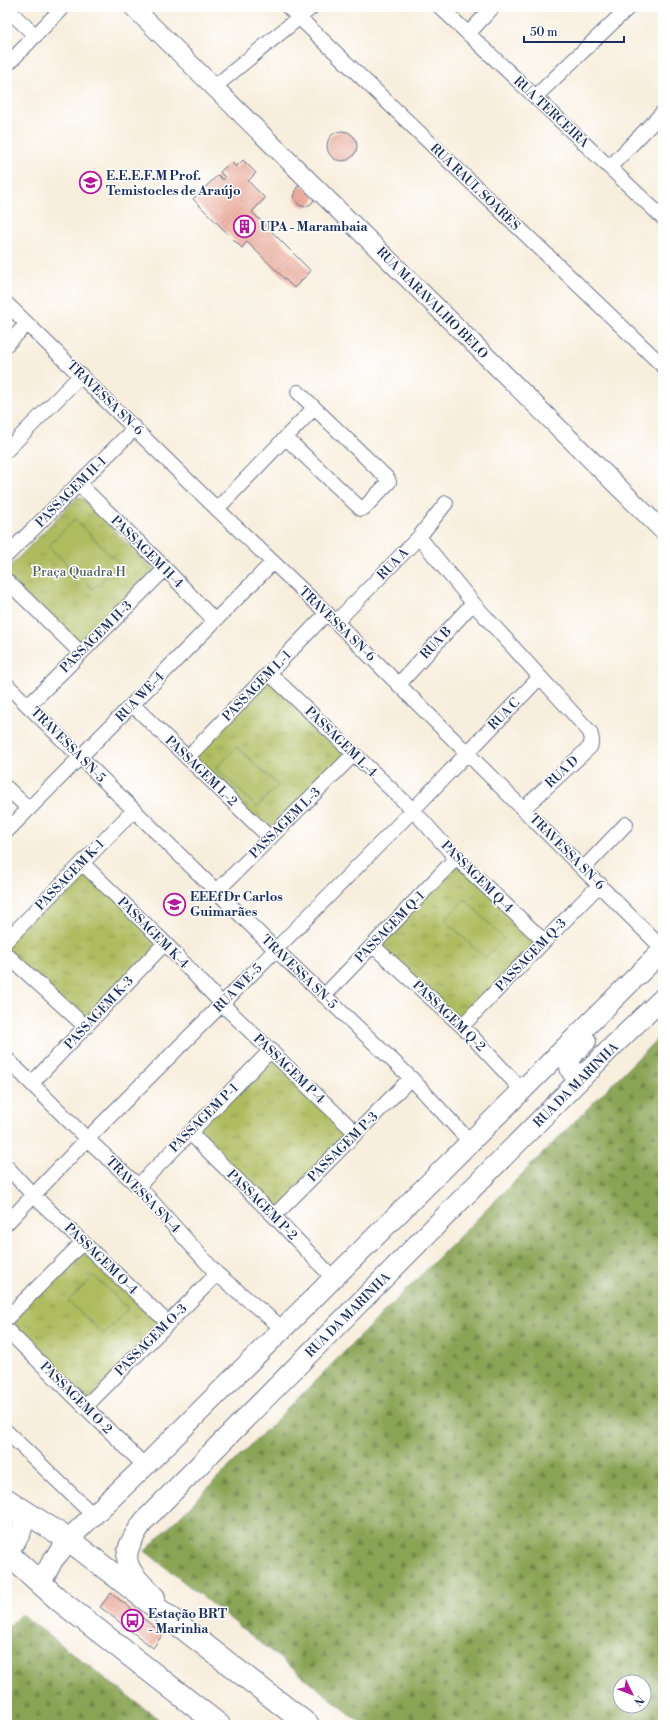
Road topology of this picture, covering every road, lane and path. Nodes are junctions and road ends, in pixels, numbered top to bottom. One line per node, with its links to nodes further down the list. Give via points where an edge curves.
1 (63, 7): 11 (street)
2 (133, 7): 13 (street, RUA MARAVALHO BELO)
3 (288, 7): 9 (street, RUA RAUL SOARES)
4 (312, 7): 9 (street)
5 (440, 7): 10 (street, RUA TERCEIRA)
6 (493, 7): 10 (street)
7 (629, 7): 14 (street)
8 (7, 9): 11 (street)
9 (299, 18): 13 (street); 21 (street, RUA RAUL SOARES)
10 (468, 34): 14 (street, RUA TERCEIRA)
11 (35, 35): 12 (street)
12 (7, 65)
13 (213, 88): 31 (street, RUA MARAVALHO BELO)
14 (535, 98): 16 (street, RUA TERCEIRA)
15 (663, 112): 16 (street)
16 (610, 167): 17 (street, RUA TERCEIRA)
17 (663, 218)
18 (7, 304): 19 (street, TRAVESSA SN-6)
19 (27, 324): 20 (street); 22 (street, TRAVESSA SN-6)
20 (7, 344)
21 (663, 366)
22 (81, 375): 25 (street, TRAVESSA SN-6); 27 (street)
23 (298, 392): 24 (street)
24 (314, 408): 26 (street); 26 (street, via 388,478 387,485 361,509)
25 (135, 428): 28 (street, PASSAGEM H-1); 30 (street, TRAVESSA SN-6)
26 (286, 438): 30 (street)
27 (7, 450)
28 (79, 484): 33 (street, PASSAGEM H-1); 35 (street, PASSAGEM H-4)
29 (446, 503): 32 (street, RUA A)
30 (217, 509): 34 (street, TRAVESSA SN-6)
31 (663, 531)
32 (419, 537): 37 (street); 38 (street, RUA A)
33 (7, 555)
34 (272, 562): 38 (street, TRAVESSA SN-6); 39 (street, RUA WE-4)
35 (165, 569): 39 (street, PASSAGEM H-4); 40 (street, PASSAGEM H-3)
36 (7, 581): 40 (street)
37 (473, 603): 42 (street); 43 (street, RUA B)
38 (332, 618): 41 (street, PASSAGEM L-1); 43 (street, TRAVESSA SN-6)
39 (214, 620): 45 (street, RUA WE-4)
40 (80, 652): 46 (street, PASSAGEM H-3)
41 (269, 673): 48 (street, PASSAGEM L-4); 50 (street, PASSAGEM L-1)
42 (540, 676): 47 (street, RUA C); 53 (street, RUA D, via 590,732 592,740 590,747)
43 (399, 684): 47 (street, TRAVESSA SN-6)
44 (7, 685): 46 (street, TRAVESSA SN-5)
45 (133, 705): 49 (street, RUA WE-4); 50 (street, PASSAGEM L-2)
46 (28, 706): 49 (street, TRAVESSA SN-5)
47 (468, 752): 53 (street, TRAVESSA SN-6); 54 (street, RUA WE-5)
48 (354, 754): 54 (street, PASSAGEM L-4); 58 (street, PASSAGEM L-3)
49 (80, 757): 52 (street, RUA WE-4); 55 (street, TRAVESSA SN-5)
50 (188, 758): 58 (street, PASSAGEM L-2)
51 (7, 788): 52 (street)
52 (29, 809): 57 (street, RUA WE-4)
53 (523, 809): 61 (street, TRAVESSA SN-6)
54 (413, 810): 59 (street, PASSAGEM Q-4); 68 (street, RUA WE-5)
55 (133, 811): 60 (street, PASSAGEM K-1); 63 (street, TRAVESSA SN-5)
56 (626, 824): 61 (street)
57 (7, 832)
58 (270, 838): 63 (street, PASSAGEM L-3)
59 (456, 858): 65 (street, PASSAGEM Q-4); 67 (street, PASSAGEM Q-1)
60 (82, 863): 64 (street, PASSAGEM K-1); 66 (street, PASSAGEM K-4)
61 (584, 868): 62 (street, TRAVESSA SN-6)
62 (600, 884): 65 (street, PASSAGEM Q-3); 69 (street, TRAVESSA SN-6)
63 (216, 892): 68 (street, TRAVESSA SN-5)
64 (7, 940)
65 (544, 941): 75 (street, PASSAGEM Q-3)
66 (165, 943): 74 (street, PASSAGEM K-4); 76 (street, PASSAGEM K-3)
67 (373, 946): 72 (street, PASSAGEM Q-1); 75 (street, PASSAGEM Q-2)
68 (276, 950): 72 (street, TRAVESSA SN-5); 74 (street, RUA WE-5)
69 (663, 950): 71 (main road)
70 (7, 955): 76 (street)
71 (641, 972): 79 (main road, via 569,1064 572,1071 580,1075); 82 (main road)
72 (324, 996): 80 (street, TRAVESSA SN-5)
73 (663, 998): 79 (main road, RUA DA MARINHA)
74 (222, 1004): 77 (street, PASSAGEM P-4); 85 (street, RUA WE-5)
75 (462, 1026): 82 (street, PASSAGEM Q-2)
76 (86, 1027): 81 (street, PASSAGEM K-3)
77 (271, 1050): 83 (street, PASSAGEM P-1); 84 (street, PASSAGEM P-4)
78 (7, 1059): 81 (street, TRAVESSA SN-4)
79 (591, 1069): 107 (main road, RUA DA MARINHA, via 144,1521 132,1537 127,1562 131,1573)
80 (411, 1078): 84 (street, PASSAGEM P-3); 86 (street, TRAVESSA SN-5)
81 (32, 1083): 85 (street, TRAVESSA SN-4)
82 (522, 1090): 86 (main road)
83 (190, 1133): 88 (street, PASSAGEM P-1); 90 (street, PASSAGEM P-2)
84 (356, 1133): 90 (street, PASSAGEM P-3)
85 (87, 1139): 88 (street, TRAVESSA SN-4); 89 (street, RUA WE-5)
86 (471, 1143): 94 (main road)
87 (7, 1167): 89 (street, PASSAGEM O-4)
88 (138, 1186): 93 (street, TRAVESSA SN-4)
89 (34, 1196): 91 (street, RUA WE-5); 92 (street, PASSAGEM O-4)
90 (274, 1216): 94 (street, PASSAGEM P-2)
91 (7, 1223)
92 (83, 1242): 95 (street); 96 (street, PASSAGEM O-4)
93 (216, 1274): 96 (street, PASSAGEM O-3); 97 (street, TRAVESSA SN-4)
94 (333, 1278): 97 (main road)
95 (7, 1318)
96 (168, 1323): 99 (street, PASSAGEM O-3)
97 (282, 1328): 101 (main road)
98 (7, 1330): 99 (street, PASSAGEM O-2)
99 (85, 1407): 101 (street, PASSAGEM O-2)
100 (7, 1432): 103 (street)
101 (145, 1466): 103 (main road)
102 (13, 1504): 104 (main road); 105 (main road, via 23,1517 24,1525)
103 (94, 1516): 104 (main road)
104 (70, 1540): 106 (main road, via 53,1560); 107 (main road)
105 (7, 1552): 106 (main road)
106 (40, 1584): 108 (main road)
107 (202, 1643): 109 (main road)
108 (219, 1725)
109 (308, 1725)

